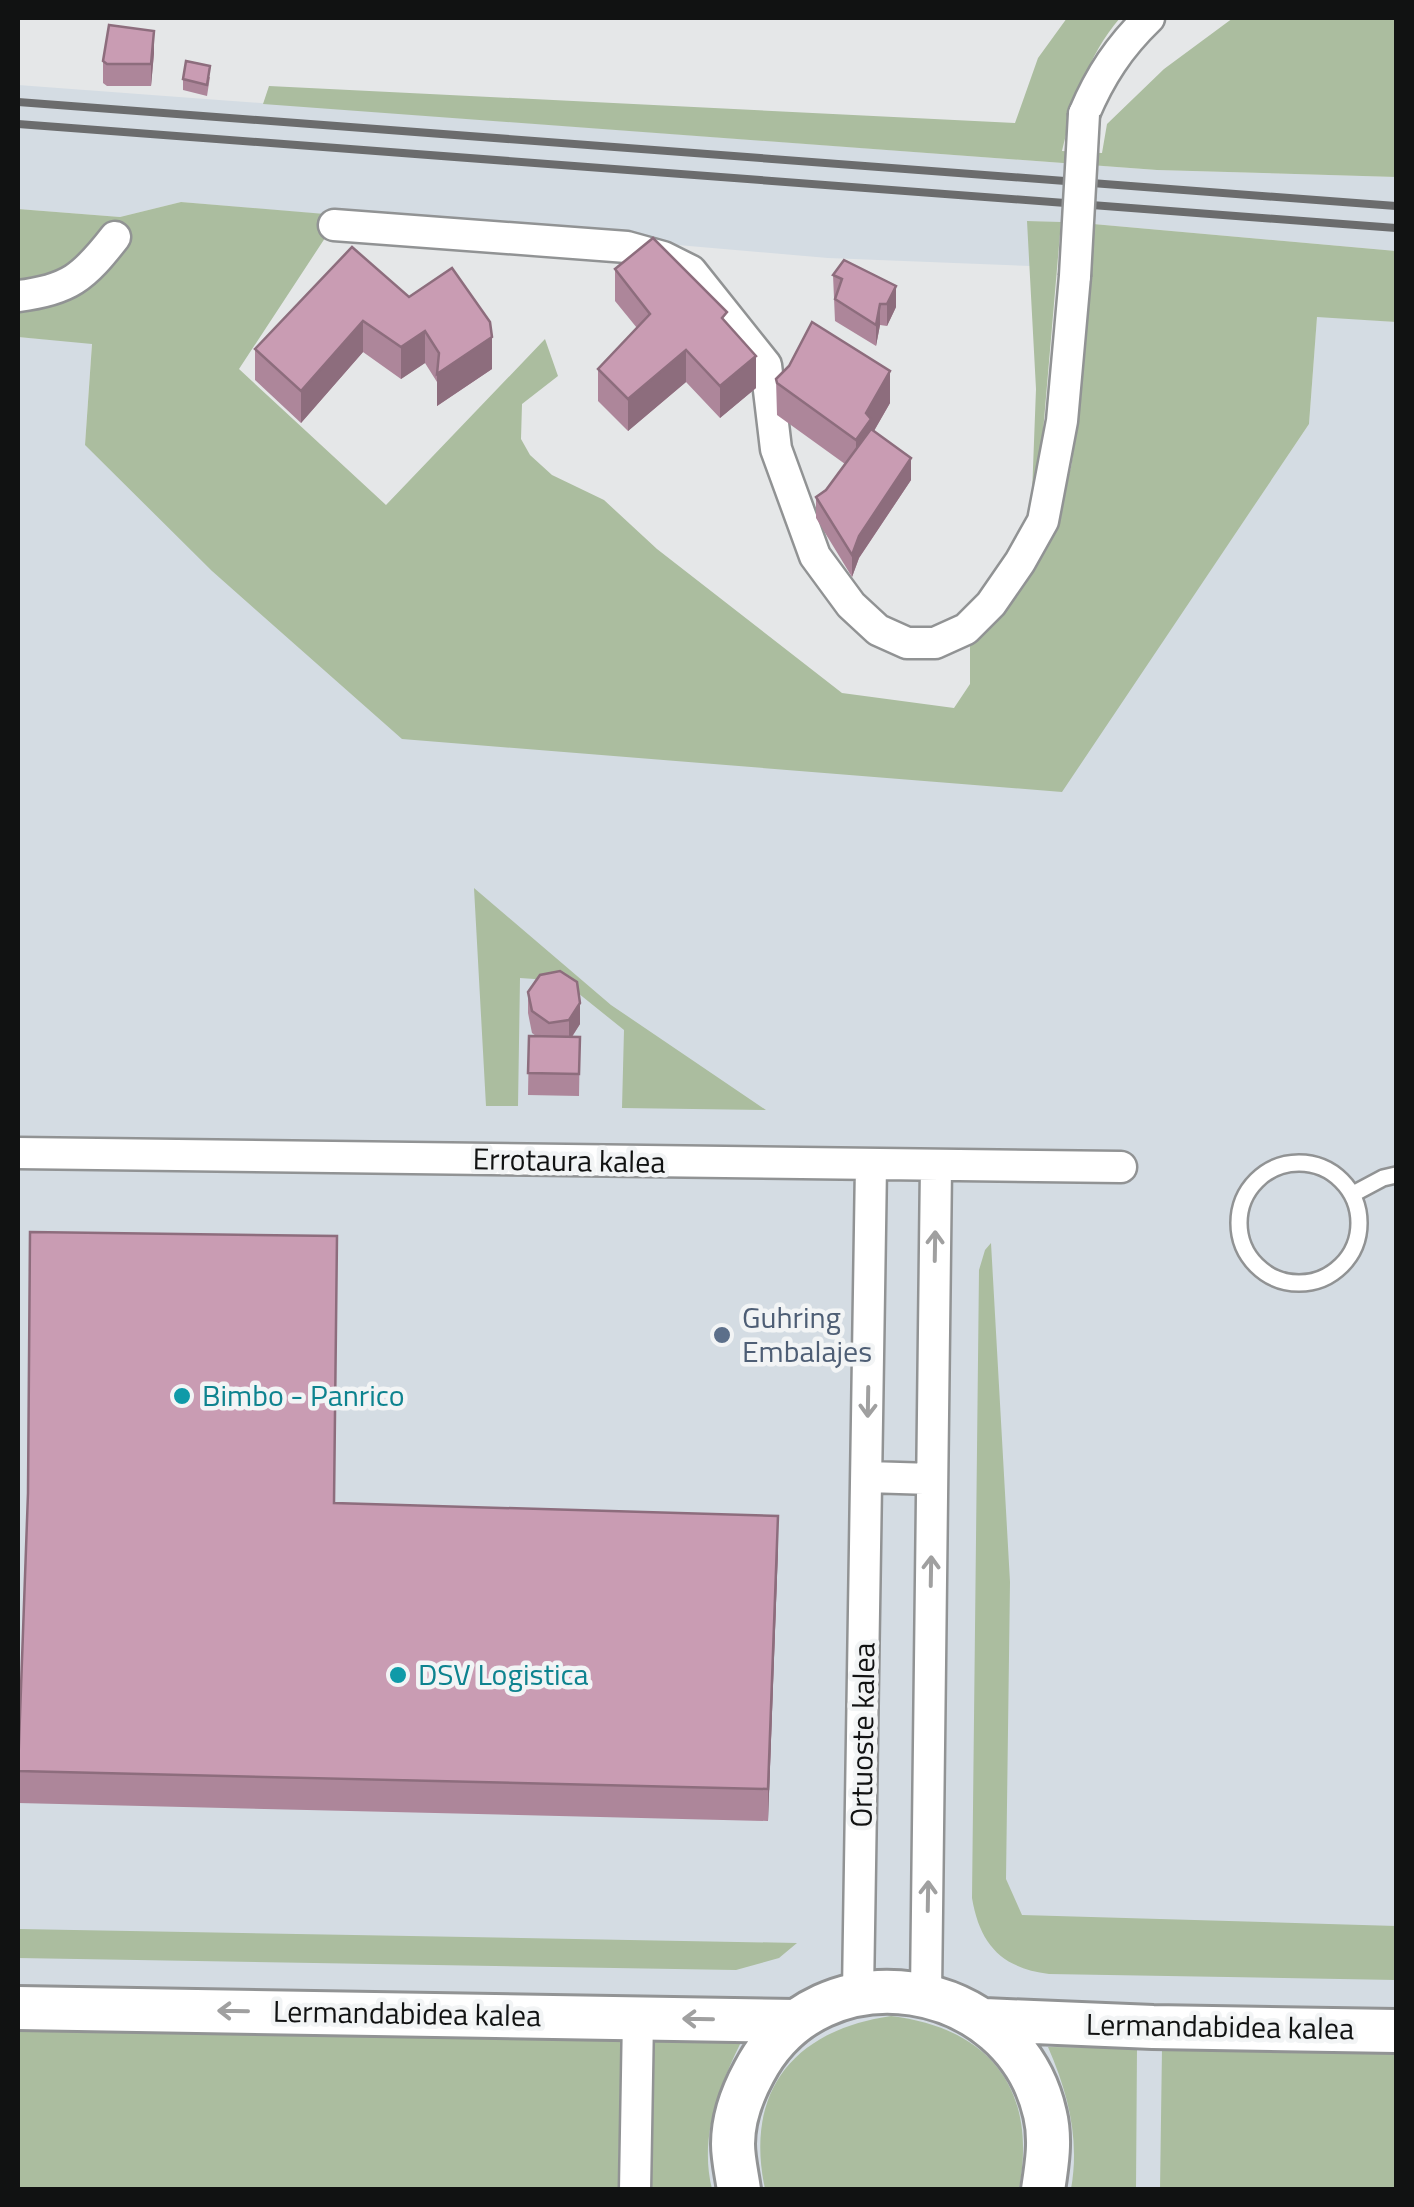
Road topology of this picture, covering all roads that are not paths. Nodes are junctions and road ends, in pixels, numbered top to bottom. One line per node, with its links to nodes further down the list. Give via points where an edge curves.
1 (1149, 18): 2 (street, bridge, via 1099,78 1084,114 1062,421 1042,521 1001,590 966,630 935,643 907,644 878,630 815,556 776,449 766,365 691,271 627,247)
2 (334, 225)
3 (116, 237): 4 (street, via 88,272 62,288)
4 (18, 296)
5 (18, 1153): 6 (street, Errotaura kalea)
6 (872, 1165): 7 (street, Errotaura kalea); 11 (street, Ortuoste kalea, one-way to 11)
7 (936, 1166): 8 (street, Errotaura kalea); 12 (street, one-way to 7)
8 (1121, 1167)
9 (1396, 1175): 10 (lane)
10 (1354, 1194): 10 (lane, via 1329,1169 1294,1162 1262,1174 1241,1201 1239,1236 1256,1266 1286,1283 1321,1280 1348,1260 1360,1227)
11 (866, 1477): 12 (street); 13 (street, Ortuoste kalea)
12 (932, 1479): 14 (street, one-way to 12)
13 (858, 1992): 14 (street); 18 (street)
14 (926, 1994): 17 (street)
15 (18, 2008): 16 (street, Lermandabidea kalea, one-way to 15)
16 (638, 2018): 18 (street, Lermandabidea kalea, one-way to 16); 20 (street)
17 (984, 2020): 19 (street, Lermandabidea kalea); 22 (street, via 1012,2046 1039,2096 1048,2152)
18 (796, 2021): 21 (street, via 763,2054 741,2097 733,2144)
19 (1396, 2031)
20 (634, 2190)
21 (739, 2190)
22 (1043, 2190)

